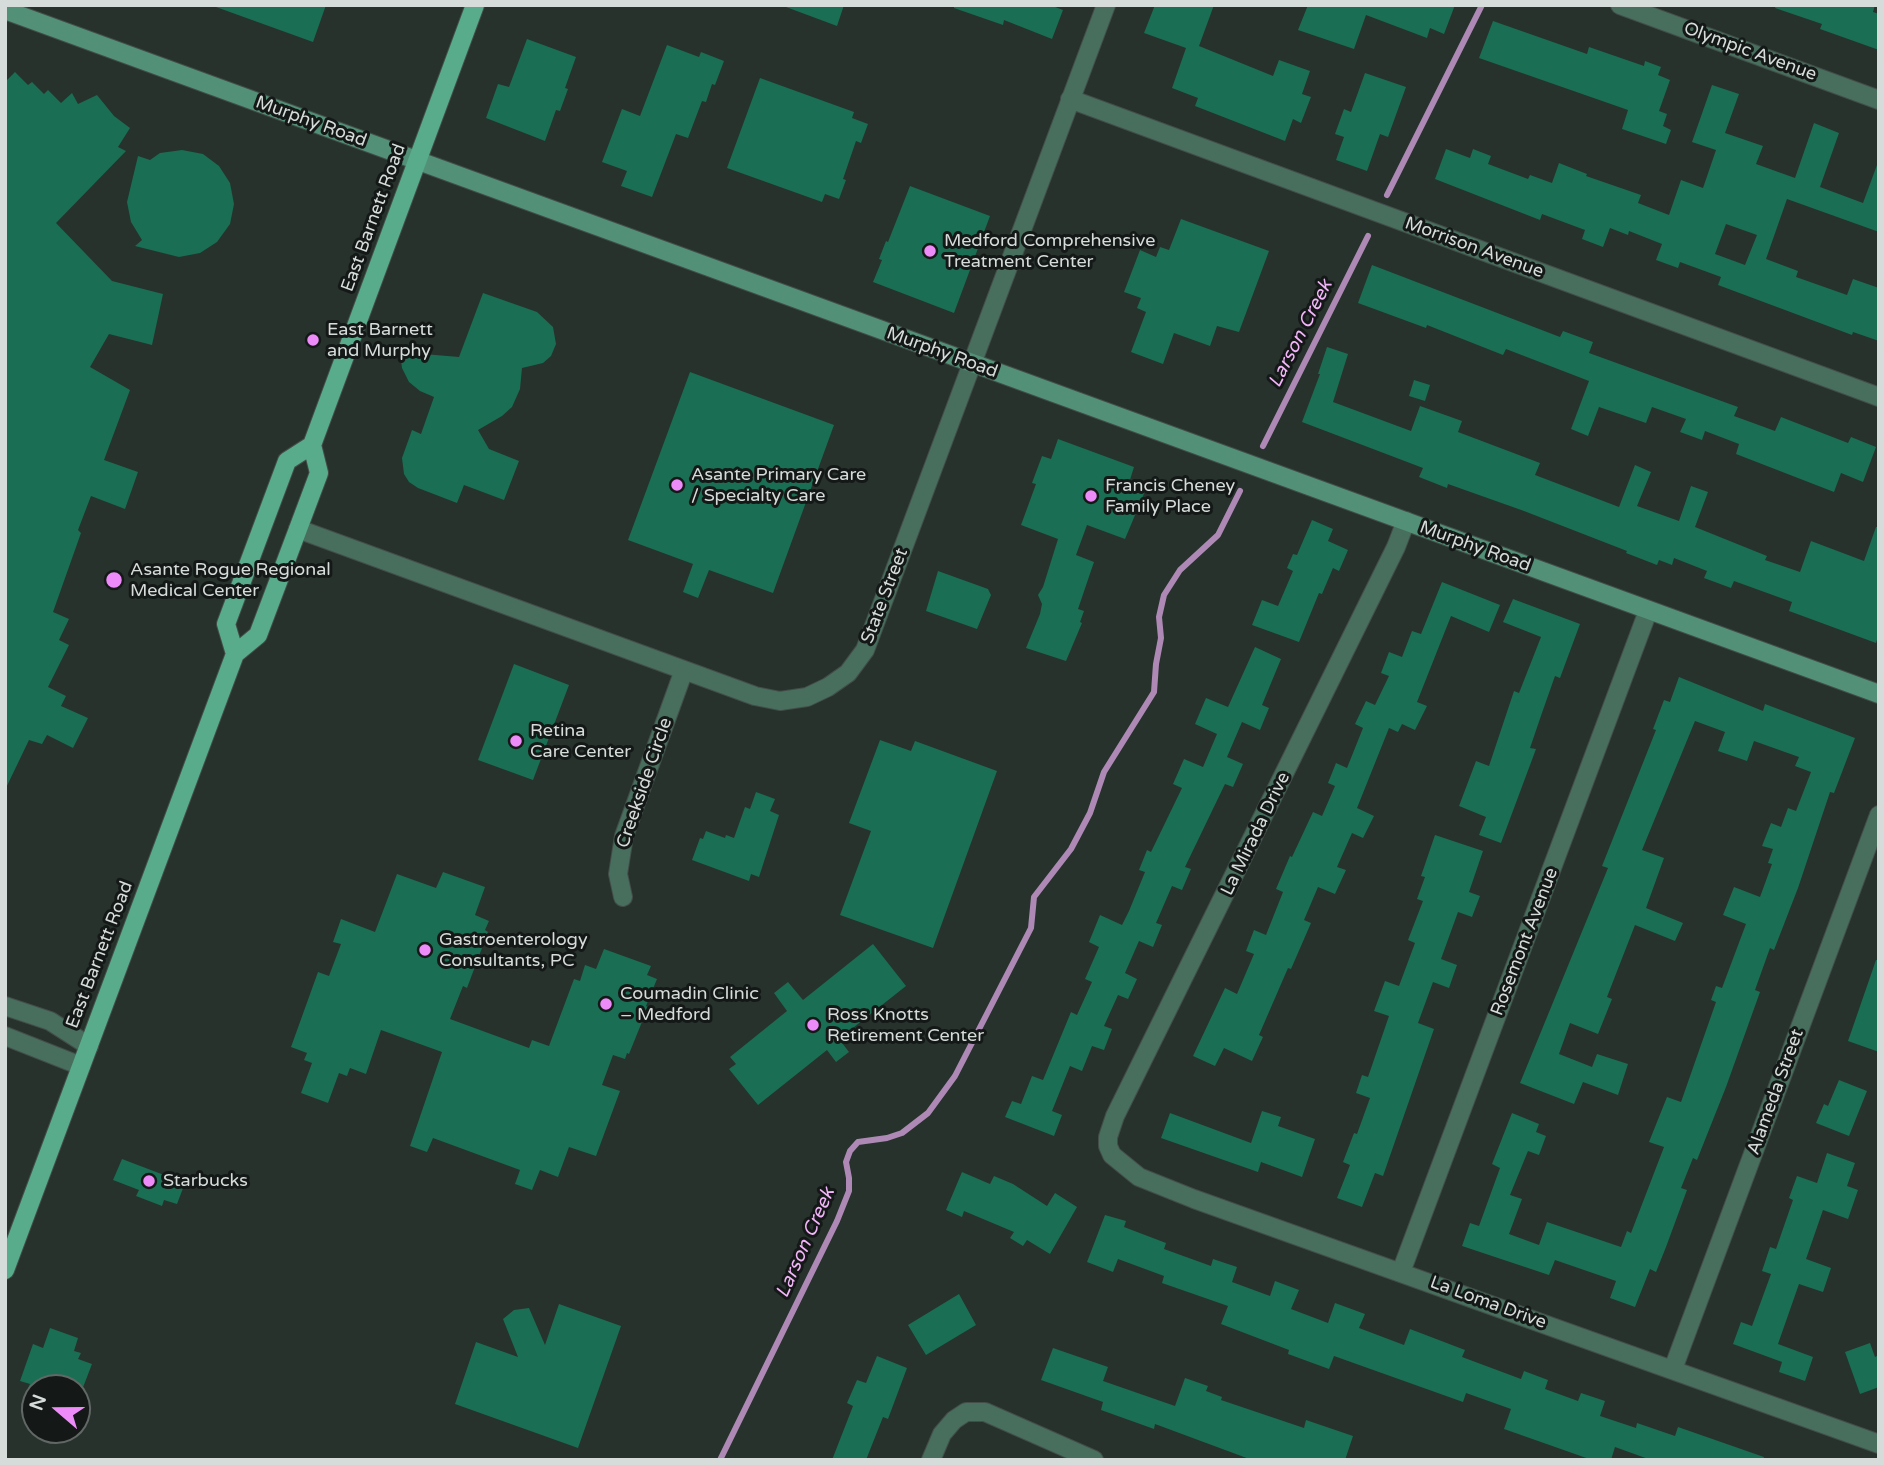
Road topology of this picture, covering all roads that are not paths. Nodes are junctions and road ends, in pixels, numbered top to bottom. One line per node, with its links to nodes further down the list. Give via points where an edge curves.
1 (475, 5): 7 (main road, East Barnett Road)
2 (1106, 5): 5 (street, State Street)
3 (1620, 5): 6 (street, Olympic Avenue)
4 (5, 10): 7 (street, Murphy Road)
5 (1070, 99): 8 (street, State Street); 9 (street, Morrison Avenue)
6 (1879, 100)
7 (418, 161): 8 (street, Murphy Road); 10 (main road, East Barnett Road)
8 (971, 364): 11 (street, Murphy Road); 15 (street, State Street, via 865,650 849,673 807,697 780,701)
9 (1879, 397)
10 (312, 445): 12 (main road, East Barnett Road, via 319,473); 14 (main road, via 287,461 226,624)
11 (1406, 521): 13 (street, Murphy Road); 23 (street, La Mirada Drive, via 1115,1116)
12 (298, 529): 14 (main road, East Barnett Road, via 258,635); 15 (street, State Street)
13 (1648, 611): 16 (street, Murphy Road); 25 (street, Rosemont Avenue)
14 (235, 654): 21 (main road, East Barnett Road)
15 (684, 670): 18 (street, Creekside Circle, via 624,836 618,874)
16 (1879, 694)
17 (1879, 815): 26 (street, Alameda Street)
18 (623, 897)
19 (5, 1006): 21 (street, via 50,1021)
20 (5, 1036): 22 (street)
21 (89, 1046): 22 (main road, East Barnett Road)
22 (81, 1066): 24 (main road, East Barnett Road)
23 (1108, 1146): 25 (street, La Loma Drive, via 1117,1161 1139,1177)
24 (5, 1270)
25 (1401, 1272): 26 (street, La Loma Drive)
26 (1673, 1369): 27 (street, La Loma Drive)
27 (1879, 1444)
28 (931, 1460): 29 (street, via 942,1434 966,1412 985,1412)
29 (1094, 1460)

